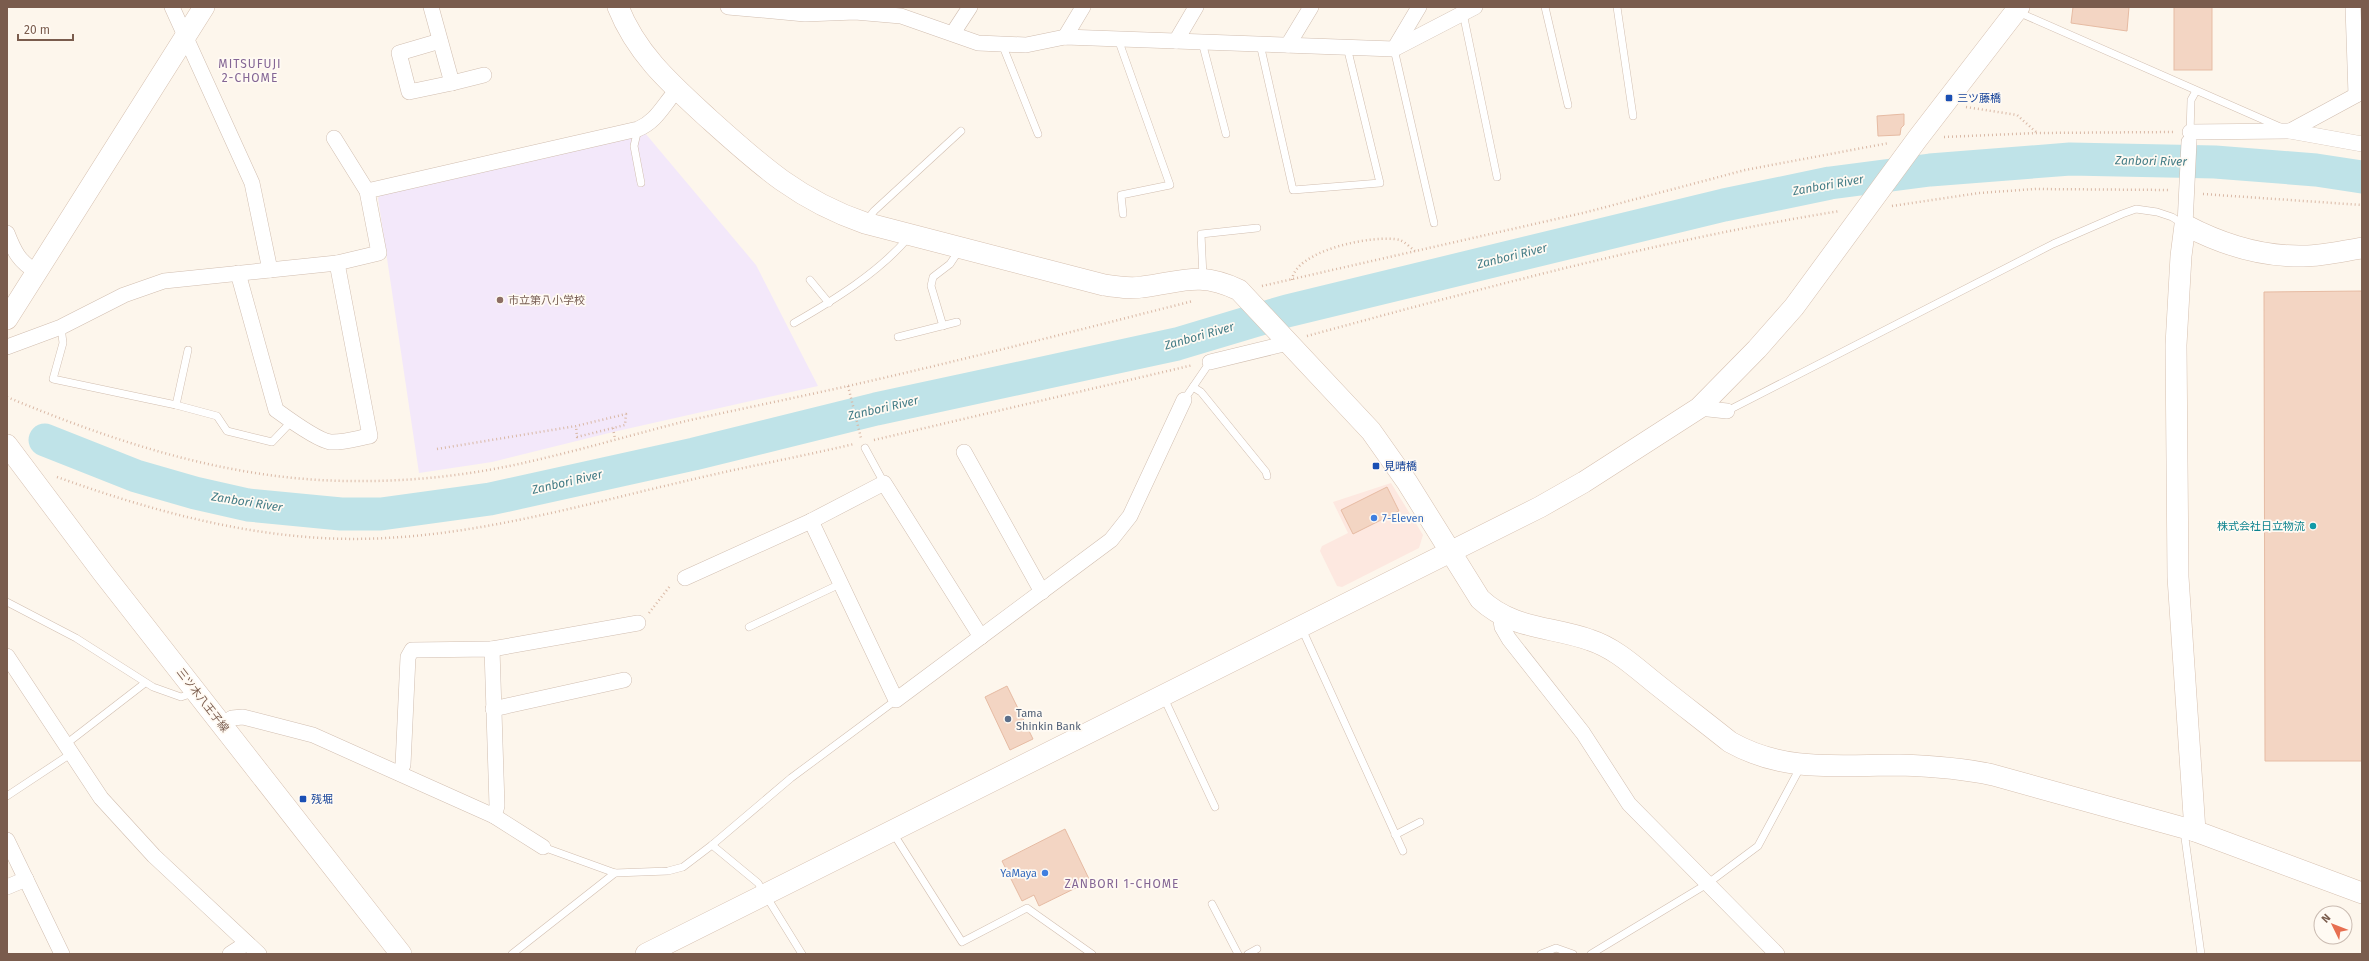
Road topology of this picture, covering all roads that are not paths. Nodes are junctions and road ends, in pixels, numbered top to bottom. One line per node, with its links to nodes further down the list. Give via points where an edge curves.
1 (172, 7): 19 (street)
2 (204, 7): 19 (street)
3 (431, 7): 22 (street)
4 (618, 7): 32 (street, via 626,27 642,52)
5 (728, 7): 6 (street)
6 (744, 7): 16 (street, via 805,14)
7 (970, 7): 18 (street)
8 (1083, 7): 20 (street)
9 (1196, 7): 23 (street)
10 (1311, 7): 27 (street)
11 (1419, 7): 29 (street)
12 (1545, 7): 35 (lane)
13 (1617, 7): 36 (lane)
14 (2353, 7): 34 (street)
15 (2014, 8): 33 (lane); 76 (street, via 1794,307)
16 (856, 10): 18 (street, via 901,16)
17 (1469, 10): 29 (street); 45 (lane)
18 (953, 34): 25 (street, via 978,43)
19 (187, 35): 58 (street, via 252,183); 59 (street)
20 (1065, 37): 21 (street); 25 (street, via 1026,45)
21 (1118, 39): 23 (street); 48 (lane, via 1170,185 1121,195)
22 (440, 41): 31 (street); 31 (street, via 399,53 409,92)
23 (1176, 41): 24 (street)
24 (1202, 42): 26 (street); 41 (lane)
25 (1002, 44): 40 (lane)
26 (1260, 44): 27 (street); 28 (lane, via 1293,190 1380,183)
27 (1288, 45): 28 (street)
28 (1346, 47): 29 (street)
29 (1394, 49): 49 (lane)
30 (484, 75): 31 (street)
31 (452, 83)
32 (677, 90): 37 (street, via 657,117); 50 (street, via 764,169 818,204)
33 (2196, 91): 39 (lane); 42 (lane, via 2191,100)
34 (2359, 93): 39 (street)
35 (1568, 105)
36 (1633, 116)
37 (638, 129): 46 (lane, via 634,146); 47 (street)
38 (961, 131): 50 (lane, via 874,211)
39 (2290, 131): 42 (street); 44 (street)
40 (1038, 134)
41 (1226, 134)
42 (2190, 137): 51 (street)
43 (334, 138): 47 (street)
44 (2362, 144)
45 (1497, 178)
46 (641, 182)
47 (367, 192): 57 (street, via 379,253)
48 (1123, 214)
49 (1434, 223)
50 (864, 224): 54 (street)
51 (2185, 226): 56 (street, via 2210,238 2271,254 2304,256); 77 (lane, via 2172,217 2157,212 2136,209 2122,214 2052,244); 111 (street, via 2176,345 2178,577)
52 (1257, 228): 61 (lane, via 1201,234)
53 (7, 233): 59 (street, via 17,257 25,266)
54 (911, 235): 55 (street); 63 (lane, via 894,254)
55 (960, 248): 61 (street, via 1104,285 1141,287 1192,278); 67 (lane, via 950,264 933,277 931,286)
56 (2362, 248)
57 (336, 263): 58 (street); 78 (street, via 370,436 329,442)
58 (270, 270): 60 (street)
59 (36, 272): 64 (street)
60 (238, 273): 68 (street, via 164,281 124,295); 78 (street, via 276,410)
61 (1203, 279): 70 (street, via 1223,283 1246,295)
62 (810, 280): 63 (lane)
63 (829, 303): 66 (lane)
64 (7, 319)
65 (957, 322): 67 (lane)
66 (794, 323)
67 (943, 326): 69 (lane)
68 (61, 327): 71 (street); 75 (lane, via 63,343 53,379)
69 (898, 338)
70 (1293, 340): 73 (street); 85 (street, via 1370,431 1407,482)
71 (7, 347)
72 (188, 350): 75 (lane)
73 (1210, 362): 74 (lane)
74 (1189, 393): 82 (lane, via 1201,392); 88 (street, via 1121,530 1112,540)
75 (176, 406): 78 (lane, via 217,416 227,431 272,442)
76 (1699, 408): 77 (street); 85 (street, via 1584,482)
77 (1727, 411)
78 (291, 422)
79 (7, 445): 99 (street, 三ツ木八王子線)
80 (865, 448): 83 (lane)
81 (964, 452): 88 (street)
82 (1267, 476)
83 (884, 483): 84 (street); 94 (street)
84 (810, 521): 86 (street); 87 (street)
85 (1450, 553): 90 (street, via 1480,599); 93 (street)
86 (685, 578)
87 (840, 584): 92 (lane); 101 (street)
88 (1042, 592): 94 (street)
89 (7, 602): 98 (lane, via 76,638)
90 (1500, 614): 105 (street, via 1540,629 1590,640 1620,655 1730,742 1773,760); 120 (street, via 1502,627 1509,639 1583,733 1629,804)
91 (638, 622): 95 (street)
92 (749, 627)
93 (1301, 627): 100 (street); 113 (lane)
94 (981, 638): 101 (street)
95 (492, 649): 102 (street); 106 (street, via 412,650 408,656 403,765)
96 (7, 656): 104 (street)
97 (624, 680): 102 (street)
98 (145, 683): 99 (lane, via 181,697); 104 (lane)
99 (196, 692): 103 (street, 三ツ木八王子線)
100 (1163, 696): 108 (lane); 112 (street)
101 (896, 700): 115 (lane, via 792,778)
102 (493, 709): 109 (street, via 497,806)
103 (222, 725): 106 (street, via 232,718 243,717 275,724 313,735); 130 (street, 三ツ木八王子線)
104 (69, 749): 107 (lane); 125 (street, via 101,798 124,824 154,856)
105 (1801, 765): 111 (street, via 1966,769); 120 (lane, via 1758,846)
106 (399, 773): 109 (street)
107 (7, 796)
108 (1215, 808)
109 (494, 816): 116 (street)
110 (1420, 822): 113 (lane)
111 (2190, 830): 122 (street); 141 (lane)
112 (892, 832): 123 (street); 134 (lane, via 962,942 1027,908)
113 (1395, 835): 117 (lane)
114 (7, 840): 119 (street)
115 (712, 845): 118 (lane, via 683,867 668,871); 123 (lane, via 758,883)
116 (543, 847): 118 (lane)
117 (1403, 851)
118 (615, 873): 131 (lane)
119 (26, 879): 121 (street); 127 (street)
120 (1707, 884): 139 (lane); 140 (street)
121 (7, 887)
122 (2362, 893)
123 (766, 894): 132 (street, via 670,946); 133 (lane)
124 (1212, 904): 135 (lane)
125 (247, 943): 128 (street); 129 (street)
126 (1257, 949): 136 (lane)
127 (62, 954)
128 (230, 954)
129 (259, 954)
130 (401, 954)
131 (512, 954)
132 (646, 954)
133 (802, 954)
134 (1092, 954)
135 (1238, 954)
136 (1248, 954)
137 (1541, 954): 138 (lane, via 1556,948)
138 (1573, 954)
139 (1591, 954)
140 (1777, 954)
141 (2201, 954)

